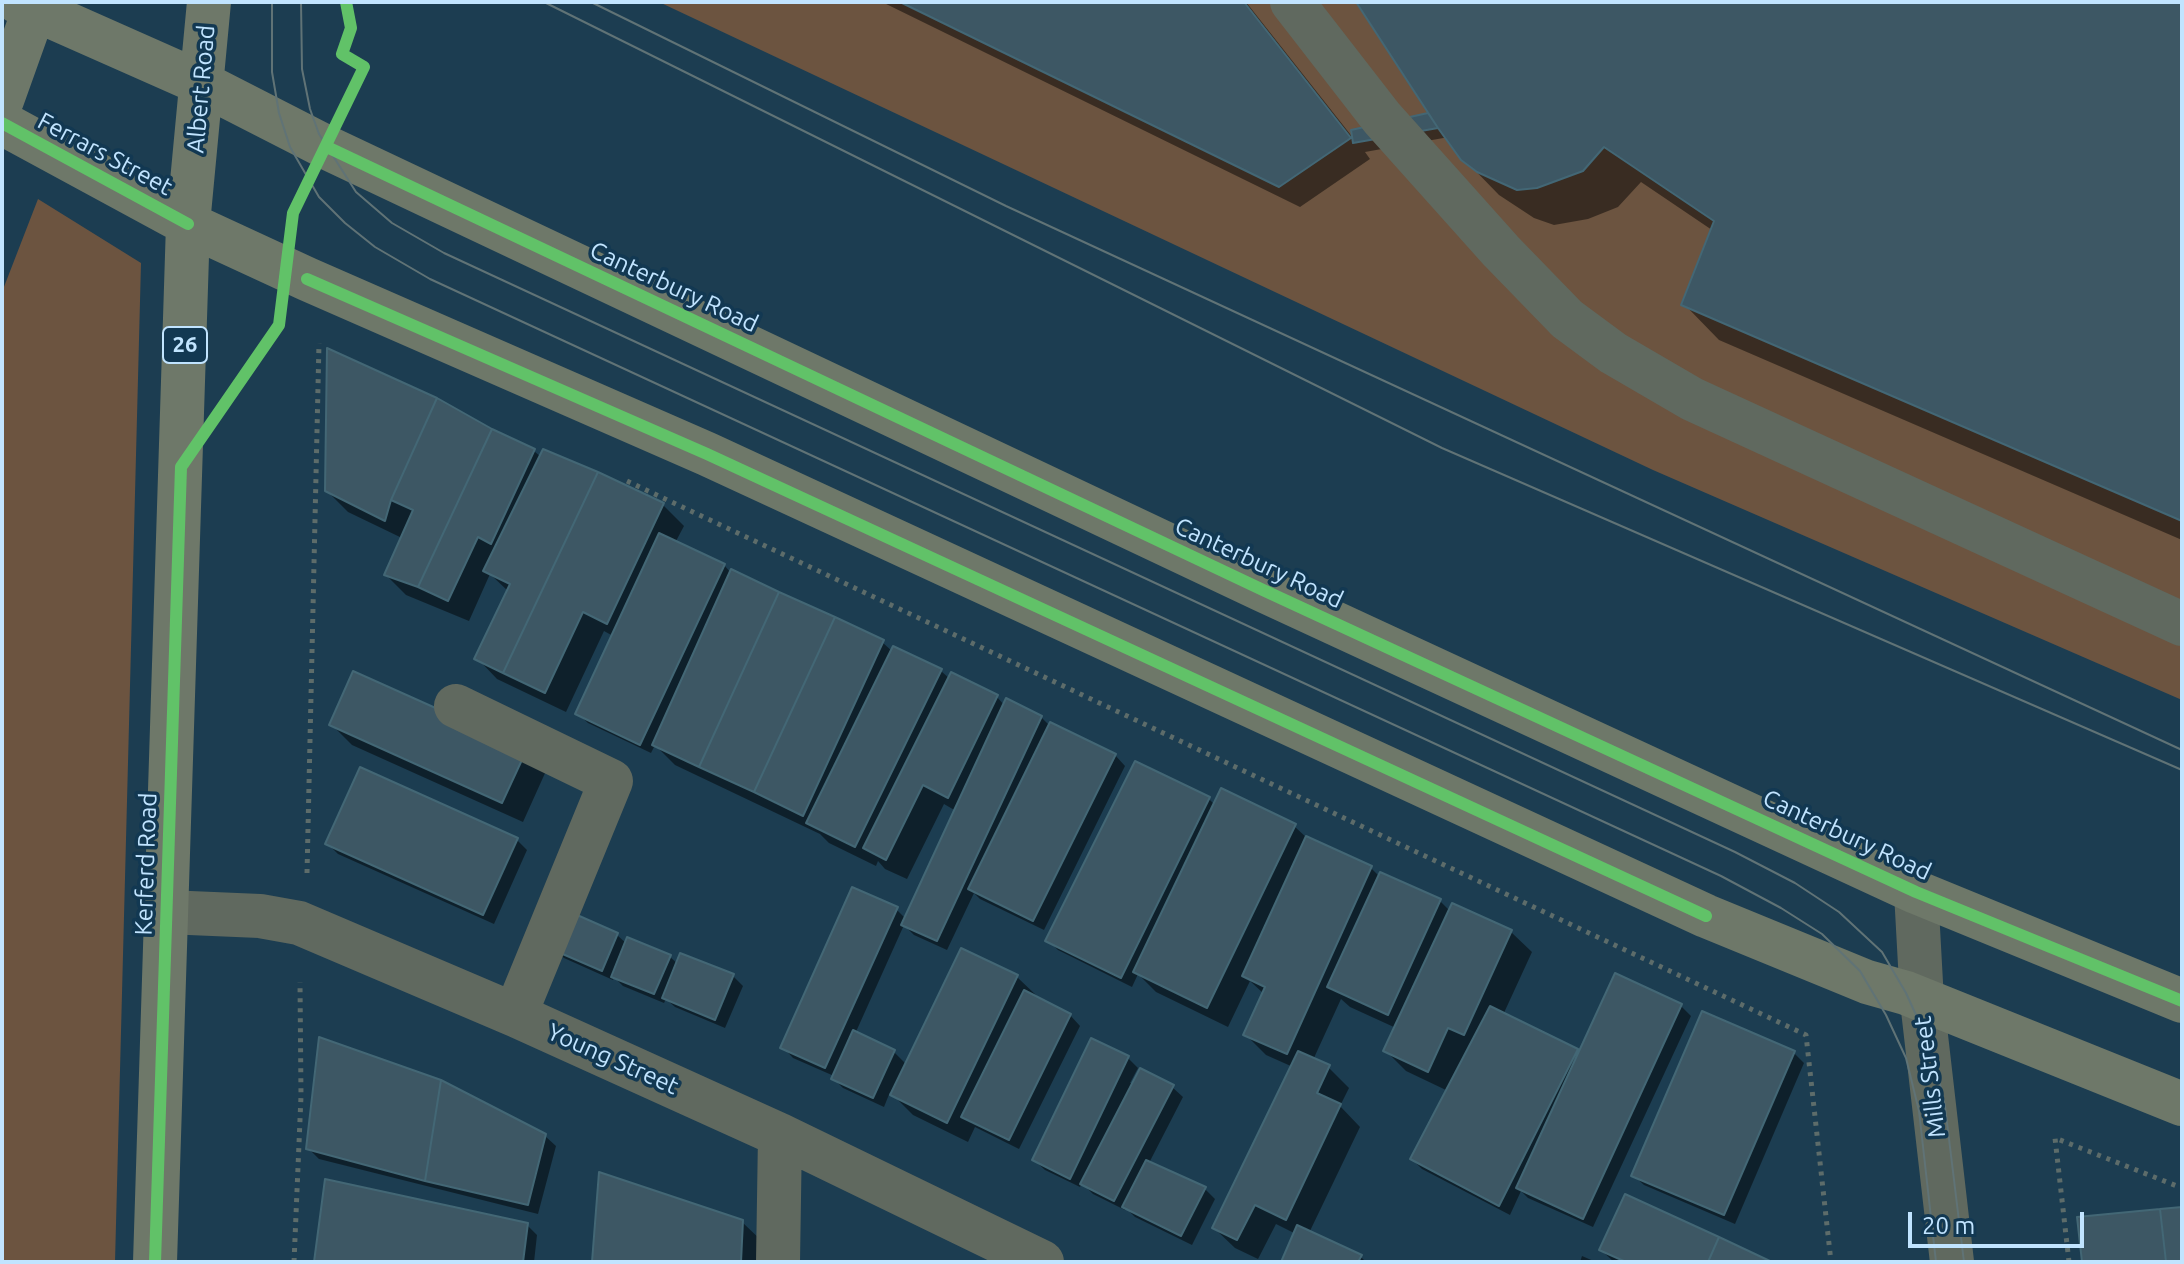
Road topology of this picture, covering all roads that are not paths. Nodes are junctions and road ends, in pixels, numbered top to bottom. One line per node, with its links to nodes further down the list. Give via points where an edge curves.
1 (209, 2): 4 (main road, Albert Road / 26)
2 (1292, 2): 8 (street, via 1382,118 1501,251 1567,319 1613,353 1692,399)
3 (30, 4): 4 (main road); 5 (main road)
4 (201, 83): 7 (main road, Albert Road / 26); 10 (main road, Canterbury Road, via 1263,590)
5 (2, 100)
6 (2, 123): 7 (main road, Ferrars Street)
7 (188, 224): 11 (main road, Kerferd Road / 26); 12 (main road, via 722,461 1706,916)
8 (2182, 624)
9 (456, 706): 14 (street, via 611,781)
10 (1916, 892): 12 (street, Mills Street); 13 (main road, Canterbury Road)
11 (166, 912): 14 (street, Young Street, via 299,923); 17 (main road, Kerferd Road / 26)
12 (1922, 1001): 15 (main road); 20 (street, Mills Street)
13 (2182, 1001)
14 (515, 1015): 16 (street, Young Street)
15 (2182, 1104)
16 (780, 1135): 18 (street); 19 (street, Young Street)
17 (155, 1262)
18 (778, 1262)
19 (1042, 1262)
20 (1952, 1262)

